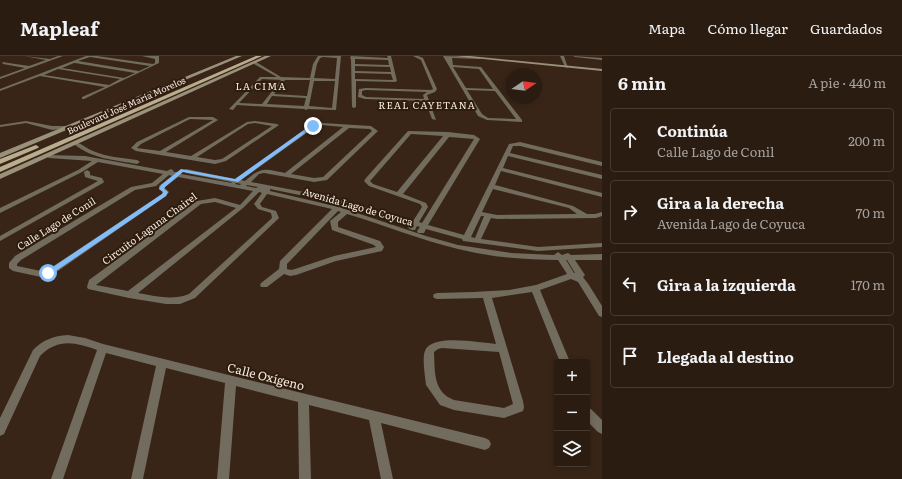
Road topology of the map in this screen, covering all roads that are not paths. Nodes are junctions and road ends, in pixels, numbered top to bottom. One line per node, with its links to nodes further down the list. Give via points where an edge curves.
1 (26, 56): 22 (street)
2 (61, 56): 22 (street)
3 (90, 56): 23 (street); 26 (street)
4 (144, 56): 17 (street)
5 (240, 56): 62 (street)
6 (250, 56): 58 (main road, Boulevard José María Morelos)
7 (260, 56): 58 (main road, Boulevard José María Morelos)
8 (269, 56): 25 (street)
9 (322, 56): 10 (street); 45 (street, via 315,63)
10 (339, 56): 46 (street)
11 (415, 56): 19 (street)
12 (441, 56): 13 (street)
13 (445, 56): 14 (street); 29 (street)
14 (452, 56): 29 (street); 31 (street)
15 (562, 56): 31 (street)
16 (575, 56): 21 (street)
17 (157, 57): 26 (street, via 157,63)
18 (352, 57): 20 (street); 27 (street)
19 (421, 57): 53 (street, via 435,89)
20 (390, 58): 28 (street)
21 (602, 59)
22 (51, 60): 30 (street)
23 (74, 62): 32 (street); 35 (street)
24 (3, 63): 30 (street)
25 (253, 64): 33 (street); 70 (street)
26 (154, 65): 35 (street)
27 (352, 65): 28 (street); 36 (street)
28 (392, 66): 37 (street)
29 (451, 66): 50 (street); 52 (street, via 480,68)
30 (30, 67): 39 (street)
31 (567, 67): 34 (street)
32 (57, 68): 40 (street); 44 (street)
33 (262, 70): 41 (street); 43 (street)
34 (602, 70)
35 (140, 72): 44 (street)
36 (353, 72): 37 (street); 47 (street)
37 (394, 73): 47 (street, via 394,81)
38 (0, 74): 39 (street)
39 (8, 75): 42 (street)
40 (39, 75): 48 (street); 51 (street)
41 (273, 77): 43 (street); 59 (street, via 259,79)
42 (0, 78)
43 (282, 78): 45 (street); 54 (street)
44 (125, 79): 48 (street)
45 (312, 80): 46 (street); 56 (street)
46 (337, 80): 64 (street, via 335,109)
47 (353, 80): 61 (street)
48 (109, 86): 49 (street); 55 (street)
49 (117, 88)
50 (464, 89): 52 (street); 52 (street, via 481,117 520,121)
51 (0, 90)
52 (496, 90)
53 (423, 92): 57 (street); 57 (street, via 366,89 360,90 360,96)
54 (271, 95): 56 (street); 60 (street)
55 (84, 98)
56 (308, 98): 64 (street)
57 (426, 100): 65 (street)
58 (147, 102): 62 (main road); 70 (main road); 85 (main road, Boulevard José María Morelos); 89 (main road, Boulevard José María Morelos)
59 (235, 104): 60 (street); 63 (street)
60 (263, 106): 64 (street)
61 (354, 107)
62 (111, 109): 69 (street)
63 (231, 109)
64 (306, 109)
65 (434, 119)
66 (37, 124): 67 (street, via 22,122); 69 (street, via 52,128); 72 (street, via 47,132)
67 (0, 126)
68 (348, 126): 87 (street, via 316,125); 94 (street); 94 (street, via 374,129 376,132 325,179 314,180)
69 (70, 127): 72 (street)
70 (106, 130): 73 (street)
71 (448, 134): 103 (street); 103 (street, via 408,134 367,181 371,185); 114 (street, via 477,139)
72 (46, 137): 79 (street)
73 (76, 144): 76 (street, Avenida Lago de Coyuca); 80 (street)
74 (138, 149): 75 (street); 77 (street, via 134,146 192,117 214,118 216,122); 83 (street)
75 (148, 151): 77 (street); 83 (street)
76 (93, 153): 81 (street); 83 (street, Avenida Lago de Coyuca)
77 (160, 153): 82 (street)
78 (506, 154): 86 (street, via 511,145 517,144); 88 (street); 96 (street)
79 (0, 156)
80 (49, 156): 81 (street, Avenida Lago de Coyuca); 95 (street)
81 (85, 158): 84 (street, Avenida Lago de Coyuca)
82 (192, 158): 82 (street, via 221,162 277,127 276,124 247,123)
83 (129, 160): 93 (street, Avenida Lago de Coyuca)
84 (100, 161): 90 (street); 92 (street); 93 (street, Avenida Lago de Coyuca)
85 (0, 162)
86 (602, 164)
87 (258, 165): 91 (street); 98 (street)
88 (499, 169): 99 (street); 104 (street)
89 (0, 170)
90 (80, 171): 92 (street); 108 (street)
91 (264, 171): 94 (street); 97 (street)
92 (87, 172): 117 (street, via 87,176 100,179 101,182)
93 (175, 172): 93 (street, Calle Lago de Conil, via 154,185 132,188 18,258 13,268 41,274 52,272 164,195 166,192 162,186); 98 (street, Avenida Lago de Coyuca)
94 (286, 175)
95 (0, 177)
96 (602, 177)
97 (246, 182): 98 (street, Avenida Lago de Coyuca); 100 (street); 101 (street, Avenida Lago de Coyuca)
98 (234, 183): 100 (street, Avenida Lago de Coyuca)
99 (491, 186): 109 (street); 112 (street, via 572,207)
100 (240, 188): 101 (street, Avenida Lago de Coyuca)
101 (259, 188): 102 (street, Avenida Lago de Coyuca); 105 (street)
102 (267, 190): 106 (street, Avenida Lago de Coyuca); 113 (street, Avenida Lago de Coyuca, via 330,199); 130 (street, via 257,206 274,212 276,218 192,296 173,302)
103 (399, 194): 113 (street, via 425,204)
104 (602, 195)
105 (241, 206): 130 (street); 130 (street, Circuito Laguna Chairel, via 215,200 199,202 90,285 94,289)
106 (337, 208): 107 (street, Avenida Lago de Coyuca); 126 (street, via 283,263)
107 (347, 211): 115 (street, Avenida Lago de Coyuca); 126 (street, via 334,221 335,228 377,243 379,249 334,259 296,272)
108 (0, 212)
109 (478, 213): 111 (street); 118 (street)
110 (602, 214): 112 (street)
111 (488, 216): 112 (street); 119 (street)
112 (585, 216)
113 (414, 224): 114 (street, Avenida Lago de Coyuca); 115 (street)
114 (423, 227): 116 (street); 118 (street, Avenida Lago de Coyuca)
115 (409, 232): 116 (street, Avenida Lago de Coyuca)
116 (419, 235): 125 (street, Avenida Lago de Coyuca, via 481,252)
117 (0, 239)
118 (466, 239): 119 (street, Avenida Lago de Coyuca)
119 (478, 241): 121 (street, Avenida Lago de Coyuca, via 510,246)
120 (602, 245): 122 (street, Avenida Lago de Coyuca)
121 (553, 248): 122 (street, Avenida Lago de Coyuca); 125 (street)
122 (563, 248): 124 (street)
123 (602, 257): 124 (street, Avenida Lago de Coyuca)
124 (570, 258): 125 (street, Avenida Lago de Coyuca); 127 (street)
125 (560, 259): 127 (street)
126 (283, 270): 128 (street)
127 (578, 277): 129 (street, via 552,281); 133 (street)
128 (264, 285)
129 (536, 288): 132 (street); 136 (street)
130 (129, 295)
131 (437, 296): 132 (street)
132 (487, 296): 135 (street)
133 (602, 314)
134 (103, 348): 137 (street, Calle Oxígeno); 143 (street, Calle Oxígeno, via 63,338 42,346 36,353); 145 (street)
135 (502, 348): 135 (street, via 519,407 512,411 504,413 454,405 444,401 430,385 431,348 442,344)
136 (564, 359)
137 (162, 363): 138 (street, Calle Oxígeno); 146 (street)
138 (231, 380): 139 (street, Calle Oxígeno); 147 (street)
139 (303, 399): 140 (street, Calle Oxígeno); 148 (street)
140 (374, 416): 144 (street, Calle Oxígeno); 149 (street)
141 (590, 416): 142 (street)
142 (602, 428)
143 (0, 430)
144 (485, 444)
145 (57, 479)
146 (137, 479)
147 (223, 479)
148 (305, 479)
149 (387, 479)

